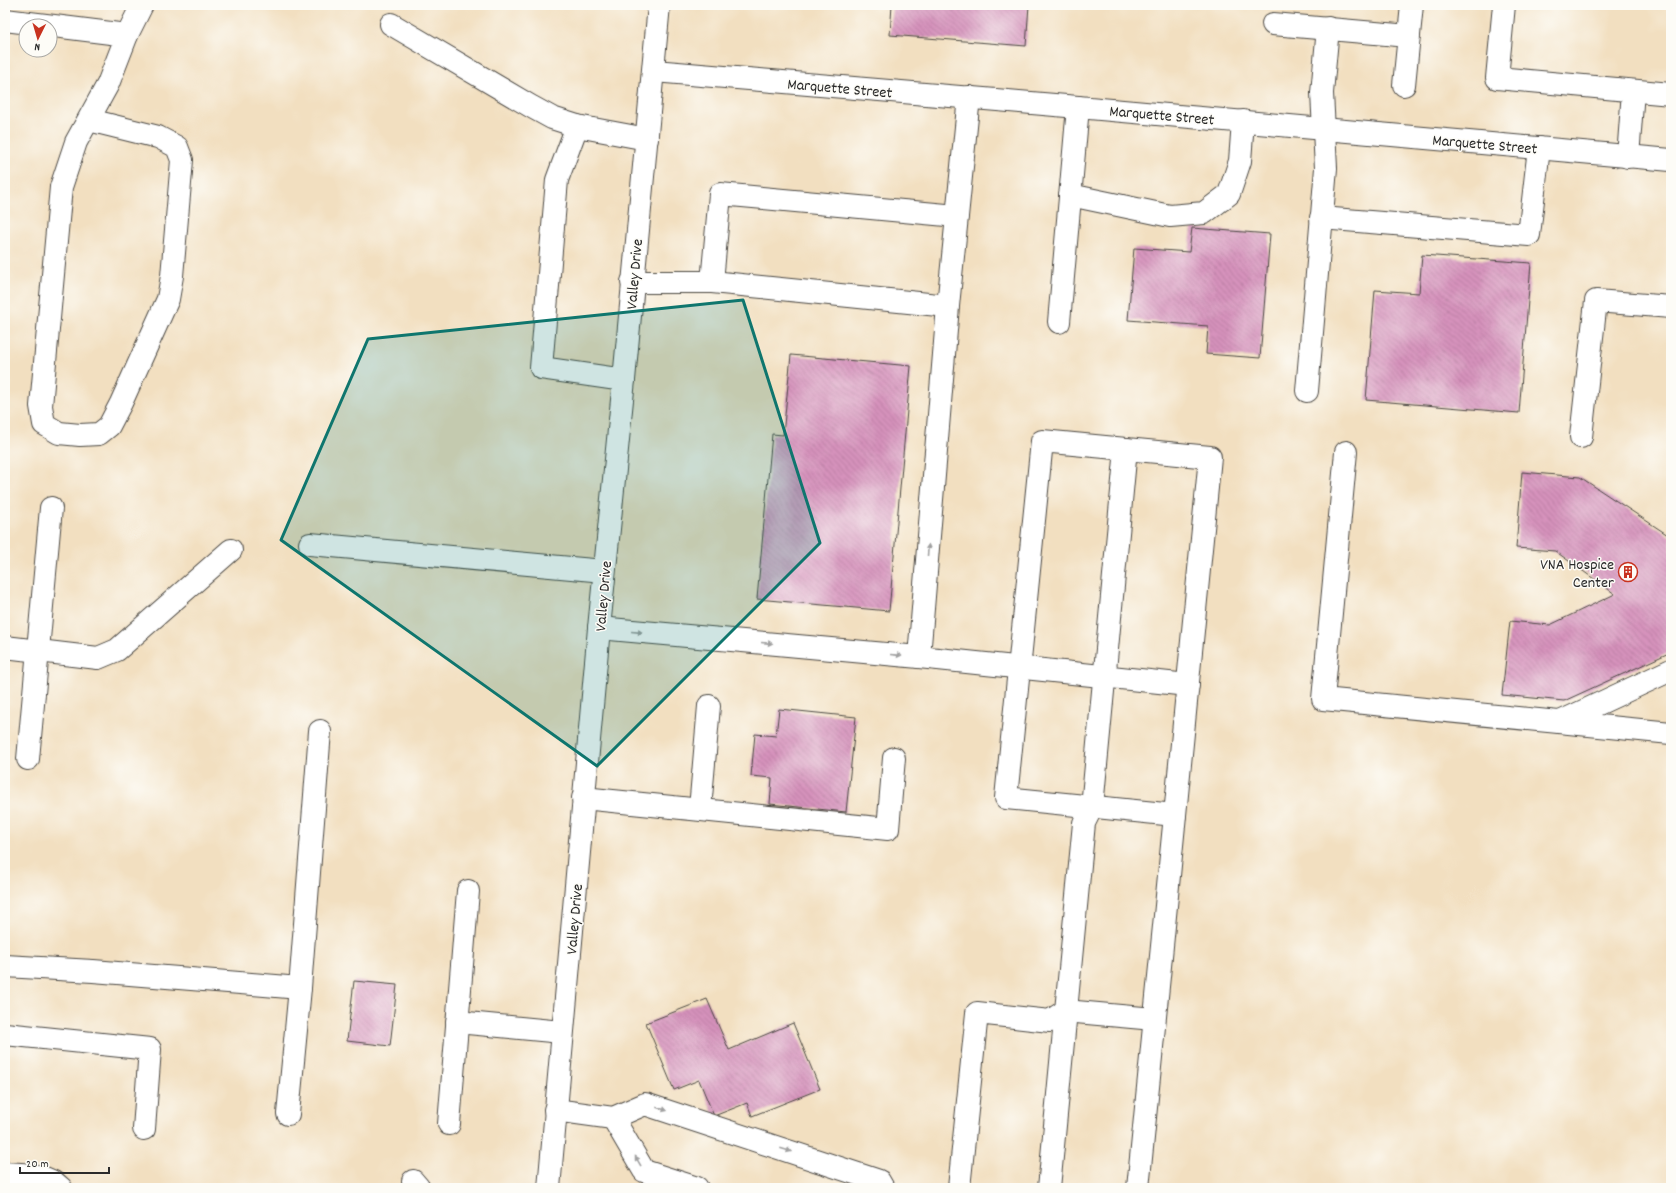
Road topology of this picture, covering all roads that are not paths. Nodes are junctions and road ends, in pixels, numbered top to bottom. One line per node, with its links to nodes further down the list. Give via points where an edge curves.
1 (142, 5): 9 (street)
2 (659, 5): 11 (street, Valley Drive)
3 (1412, 5): 10 (street)
4 (1504, 5): 13 (street, via 1497,78)
5 (5, 20): 9 (street)
6 (391, 24): 19 (street, via 552,118)
7 (1273, 24): 8 (street)
8 (1328, 28): 10 (street); 20 (street, via 1322,93)
9 (127, 35): 17 (street, via 108,84)
10 (1409, 36): 12 (street)
11 (654, 72): 15 (street, Marquette Street); 21 (street, Valley Drive)
12 (1404, 85)
13 (1633, 91): 14 (street); 23 (street)
14 (1671, 94)
15 (969, 97): 16 (street, Marquette Street); 26 (street)
16 (1078, 107): 18 (street, Marquette Street); 25 (street)
17 (89, 120): 17 (street, via 76,142 61,187 41,406 44,424 59,433 80,435 99,434 109,426 168,299 182,160 177,147 158,137)
18 (1243, 121): 20 (street, Marquette Street); 25 (street, via 1240,161 1229,194 1204,213 1170,216)
19 (577, 126): 21 (street); 33 (street, via 557,180 541,368)
20 (1323, 128): 22 (street, Marquette Street); 27 (street, via 1326,168)
21 (647, 139): 28 (street, Valley Drive)
22 (1539, 148): 23 (street, Marquette Street); 27 (street, via 1529,235)
23 (1628, 157): 24 (street, Marquette Street)
24 (1671, 160)
25 (1070, 195): 32 (street)
26 (957, 216): 29 (street, via 720,194); 30 (street)
27 (1321, 218): 34 (street)
28 (632, 282): 29 (street); 33 (street, Valley Drive)
29 (712, 282): 30 (street)
30 (948, 306): 45 (street, one-way to 30)
31 (1671, 307): 35 (street, via 1596,300)
32 (1059, 322)
33 (624, 380): 41 (street, Valley Drive)
34 (1307, 391)
35 (1581, 438)
36 (1126, 449): 46 (street, via 1042,441); 48 (street); 49 (street, via 1210,457)
37 (1346, 452): 51 (street, via 1323,699)
38 (51, 508): 44 (street)
39 (310, 544): 41 (street)
40 (231, 550): 44 (street, via 116,650 98,658)
41 (604, 571): 42 (street, Valley Drive)
42 (598, 628): 45 (street, one-way to 45); 56 (street, Valley Drive)
43 (5, 647): 44 (street)
44 (37, 652): 55 (street)
45 (919, 657): 46 (street)
46 (1019, 667): 48 (street); 57 (street, via 1006,798)
47 (1671, 670): 51 (street)
48 (1105, 676): 49 (street); 57 (street)
49 (1188, 685): 59 (street)
50 (709, 706): 58 (street)
51 (1559, 722): 53 (street)
52 (320, 731): 62 (street)
53 (1671, 732)
54 (894, 758): 58 (street, via 888,829)
55 (28, 759)
56 (583, 798): 58 (street); 66 (street, Valley Drive)
57 (1092, 807): 59 (street); 63 (street, via 1084,823)
58 (700, 809)
59 (1175, 815): 64 (street)
60 (468, 891): 65 (street)
61 (5, 966): 62 (street)
62 (300, 988): 69 (street)
63 (1065, 1011): 64 (street); 78 (street, via 1050,1021 977,1013); 79 (street)
64 (1154, 1019): 80 (street)
65 (457, 1022): 66 (street); 71 (street)
66 (562, 1032): 68 (street, Valley Drive)
67 (5, 1034): 72 (street, via 150,1049)
68 (554, 1110): 70 (street); 75 (street, Valley Drive)
69 (288, 1114)
70 (613, 1118): 76 (street, one-way to 70, via 644,1171); 77 (street, one-way to 77, via 645,1104 879,1181)
71 (449, 1124)
72 (144, 1129)
73 (5, 1173): 74 (street, via 42,1176)
74 (61, 1188)
75 (548, 1188)
76 (697, 1188)
77 (883, 1188)
78 (959, 1188)
79 (1049, 1188)
80 (1138, 1188)

